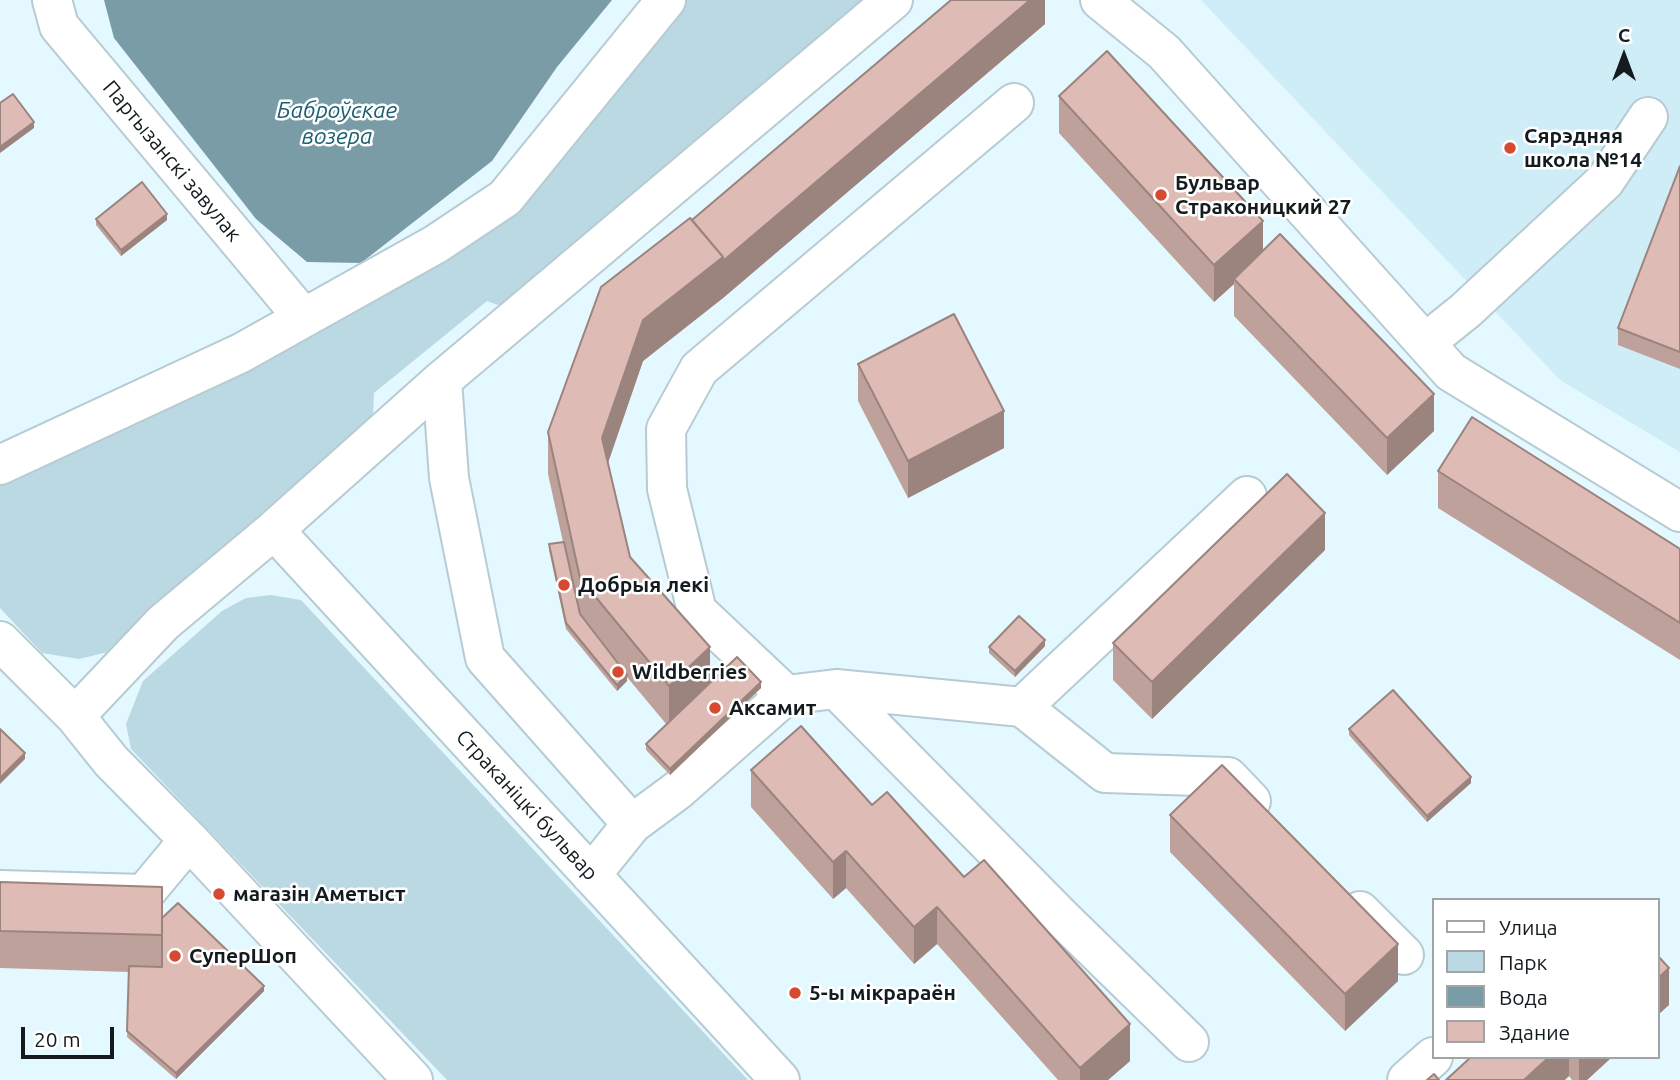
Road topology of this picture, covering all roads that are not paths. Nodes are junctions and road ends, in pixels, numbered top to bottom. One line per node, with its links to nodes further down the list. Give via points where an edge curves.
1 (52, 0): 7 (street, Партызанскі завулак, via 59,26)
2 (666, 0): 7 (street, via 505,198 436,244)
3 (893, 0): 9 (street)
4 (1100, 0): 8 (street, via 1164,51)
5 (1014, 103): 16 (street, via 699,369 666,429 667,489 696,611)
6 (1648, 117): 8 (street, via 1605,181)
7 (302, 316): 10 (street, via 241,353)
8 (1425, 343): 12 (street, via 1451,372)
9 (442, 380): 13 (street); 19 (street, via 449,478 485,658)
10 (0, 465)
11 (1247, 496): 17 (street)
12 (1680, 512)
13 (274, 530): 18 (street, via 163,623); 22 (street, Страканіцкі бульвар)
14 (0, 641): 18 (street)
15 (836, 689): 16 (street); 17 (street); 26 (street)
16 (786, 695): 19 (street)
17 (1022, 707): 20 (street, via 1105,773 1228,778)
18 (75, 716): 21 (street, via 111,761)
19 (632, 824): 22 (street)
20 (1276, 827)
21 (190, 840): 24 (street, via 144,894); 28 (street)
22 (591, 875): 29 (street, Страканіцкі бульвар)
23 (1335, 886): 25 (street)
24 (0, 890)
25 (1404, 955)
26 (1189, 1042)
27 (1432, 1058): 30 (street)
28 (414, 1080)
29 (780, 1080)
30 (1407, 1080)

